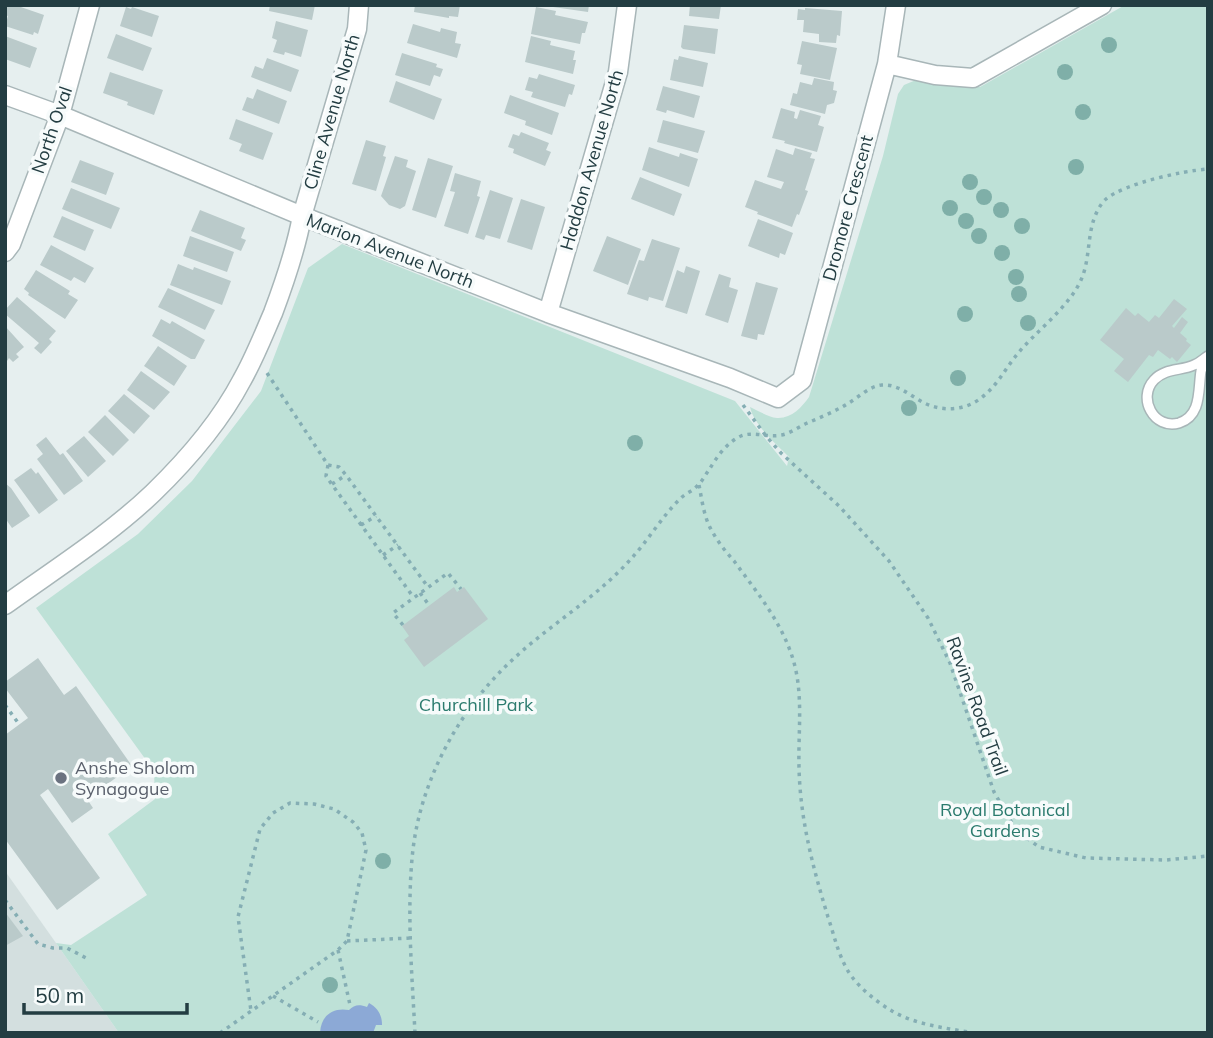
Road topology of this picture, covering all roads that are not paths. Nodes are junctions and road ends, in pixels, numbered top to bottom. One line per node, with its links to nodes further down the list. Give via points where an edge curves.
1 (90, 5): 8 (street, North Oval)
2 (359, 5): 9 (street, Cline Avenue North)
3 (627, 5): 11 (street, Haddon Avenue North, via 618,72)
4 (896, 5): 6 (street, Dromore Crescent)
5 (1102, 5): 6 (street, via 973,78)
6 (887, 64): 13 (street, Dromore Crescent, via 802,380)
7 (5, 95): 8 (street, Marion Avenue North)
8 (60, 115): 9 (street, Marion Avenue North); 10 (street, North Oval)
9 (302, 216): 11 (street, Marion Avenue North); 14 (street, Cline Avenue North, via 279,297 258,349 241,383 195,448 124,518)
10 (5, 252)
11 (548, 313): 13 (street, Marion Avenue North)
12 (1208, 356): 12 (lane, via 1163,373 1151,383 1147,402 1152,414 1170,424 1191,416)
13 (778, 398)
14 (5, 605)

